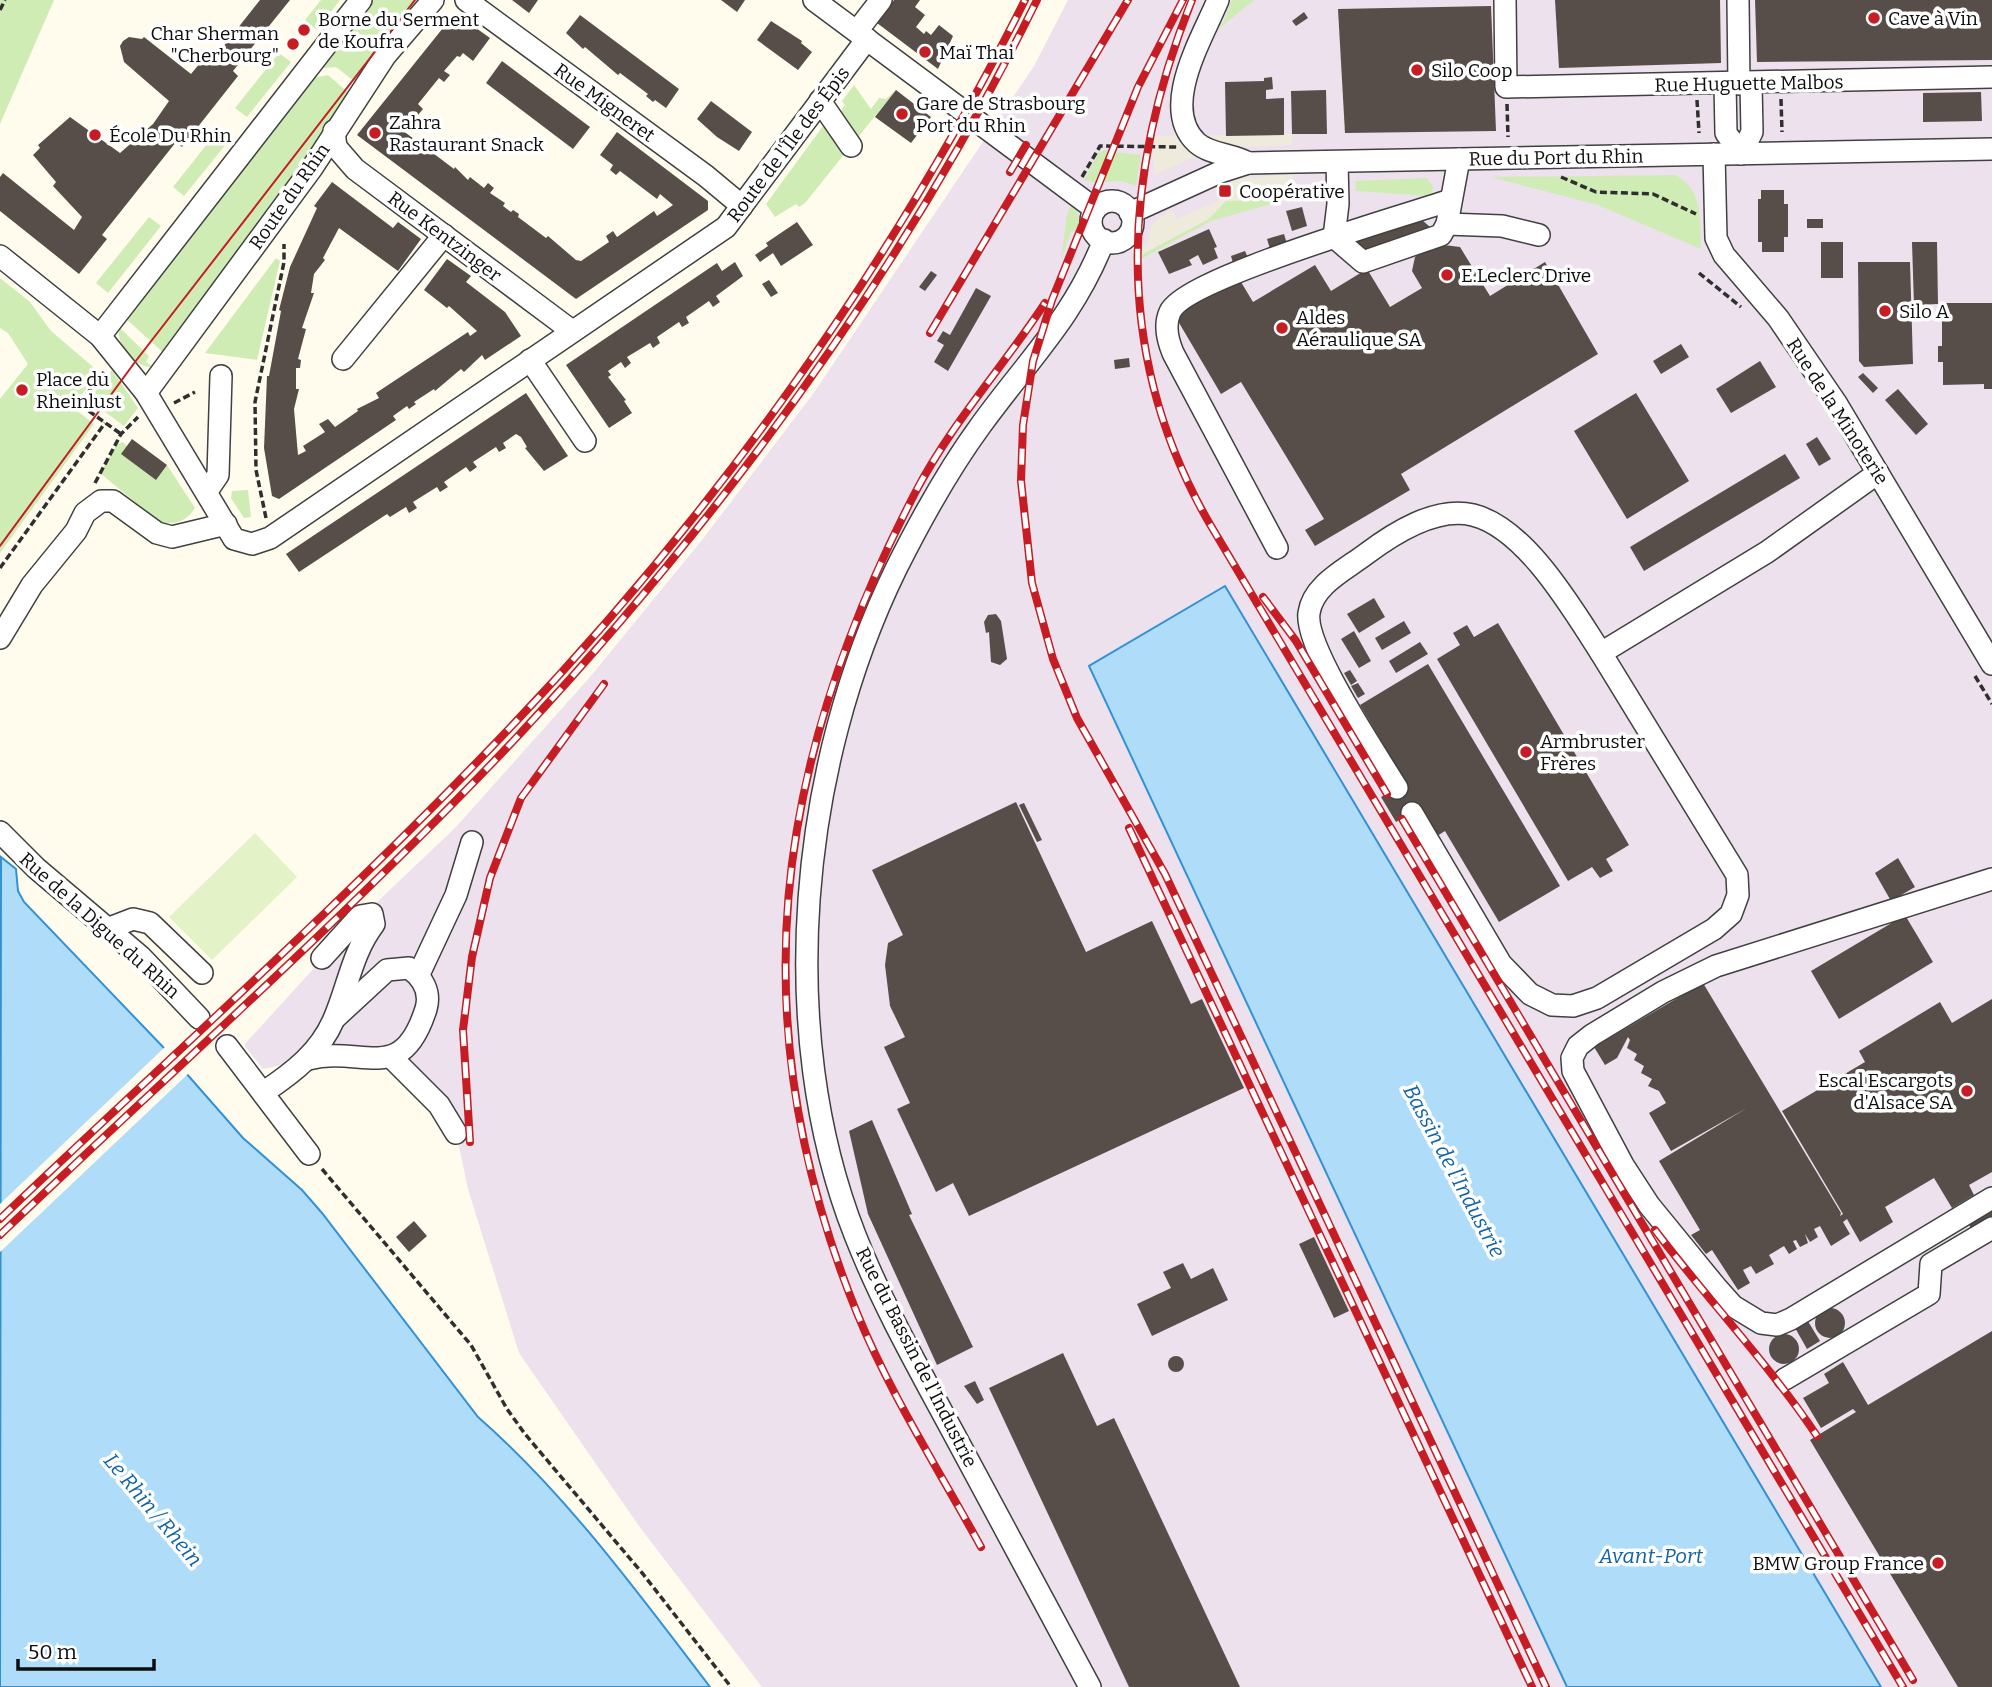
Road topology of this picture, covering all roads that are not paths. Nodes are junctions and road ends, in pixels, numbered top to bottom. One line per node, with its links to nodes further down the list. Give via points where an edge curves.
1 (362, 0): 32 (street)
2 (433, 0): 13 (street, Route du Rhin, via 385,56)
3 (466, 0): 22 (street, Rue Migneret)
4 (814, 0): 9 (street)
5 (881, 0): 9 (street, Route de l'Île des Épis)
6 (1218, 0): 20 (street, via 1180,94 1182,117 1199,145)
7 (1505, 0): 11 (street, Rue Huguette Malbos, via 1506,88)
8 (1738, 0): 11 (street)
9 (862, 35): 12 (street, Route de l'Île des Épis); 23 (street)
10 (1992, 77): 11 (street, Rue Huguette Malbos)
11 (1738, 84): 17 (street, via 1726,133)
12 (820, 101): 14 (street); 22 (street, Route de l'Île des Épis)
13 (334, 131): 26 (street, Rue Kentzinger, via 336,147 355,169); 36 (street, Route du Rhin, via 312,168)
14 (851, 146)
15 (1992, 149): 17 (street, Rue du Port du Rhin)
16 (1714, 154): 17 (street, Rue du Port du Rhin); 18 (street, Rue du Port du Rhin); 38 (street, Rue de la Minoterie, via 1716,238 1724,255 1778,318)
17 (1741, 154)
18 (1459, 159): 19 (street, Rue du Port du Rhin); 21 (street)
19 (1337, 162): 20 (street, Rue du Port du Rhin); 25 (street, via 1338,204)
20 (1248, 163): 24 (street, Rue du Port du Rhin)
21 (1451, 200): 25 (street); 29 (street)
22 (742, 206): 31 (street, Route de l'Île des Épis, via 718,233)
23 (1095, 209): 24 (street, via 1114,201); 28 (street, via 1091,224)
24 (1130, 213): 28 (street, via 1132,225 1124,238)
25 (1370, 226): 29 (street); 29 (street); 29 (street, via 1363,262); 41 (street, via 1196,290 1170,311 1168,341)
26 (444, 235): 31 (street, Rue Kentzinger); 33 (street)
27 (1539, 235): 29 (street, via 1502,226)
28 (1104, 240): 65 (street, Rue du Bassin de l'Industrie, via 1085,287 950,471 894,573 854,674 828,764 811,880 808,938 811,1041 818,1094 854,1232 904,1340)
29 (1409, 246)
30 (0, 256): 32 (street)
31 (572, 331): 34 (street, Route de l'Île des Épis)
32 (100, 336): 36 (street)
33 (343, 359)
34 (530, 360): 37 (street); 40 (street, Route de l'Île des Épis, via 270,538 252,544)
35 (221, 376): 39 (street, via 218,475)
36 (146, 393): 39 (street)
37 (584, 441)
38 (1878, 473): 43 (street, via 1776,546); 44 (street, Rue de la Minoterie)
39 (207, 491): 40 (street)
40 (230, 532): 42 (street, via 172,537 157,533 113,502 101,501 85,513)
41 (1277, 548)
42 (0, 638)
43 (1601, 653): 45 (street, via 1533,557 1503,531 1474,515 1448,514 1423,520 1372,550 1317,590 1308,614 1314,641 1332,679); 46 (street, via 1737,875 1738,895 1731,914 1714,929 1597,998 1573,1006 1552,1004 1530,994 1501,964)
44 (1992, 664)
45 (1397, 788)
46 (1412, 813)
47 (0, 832): 50 (street, Rue de la Digue du Rhin)
48 (472, 842): 53 (street, via 456,895)
49 (1992, 879): 62 (street, via 1773,946 1685,981 1578,1046 1572,1058 1573,1071 1649,1205 1733,1306 1761,1323 1777,1325 1791,1320)
50 (107, 929): 52 (street, via 133,919 150,923); 54 (street, Rue de la Digue du Rhin, via 141,957)
51 (322, 958): 55 (street, via 360,916 372,914 374,924 359,948)
52 (202, 973)
53 (419, 974): 55 (street, via 399,966 387,970); 57 (street, via 428,1004 420,1028 407,1046)
54 (199, 1018)
55 (335, 1018): 58 (street)
56 (227, 1046): 59 (street)
57 (391, 1057): 58 (street, via 331,1053); 60 (street, via 439,1105)
58 (308, 1059): 59 (street)
59 (264, 1092): 61 (street)
60 (456, 1133)
61 (309, 1154)
62 (1992, 1198)
63 (1992, 1228): 64 (street, via 1931,1264 1929,1294)
64 (1785, 1379)
65 (1090, 1687)

